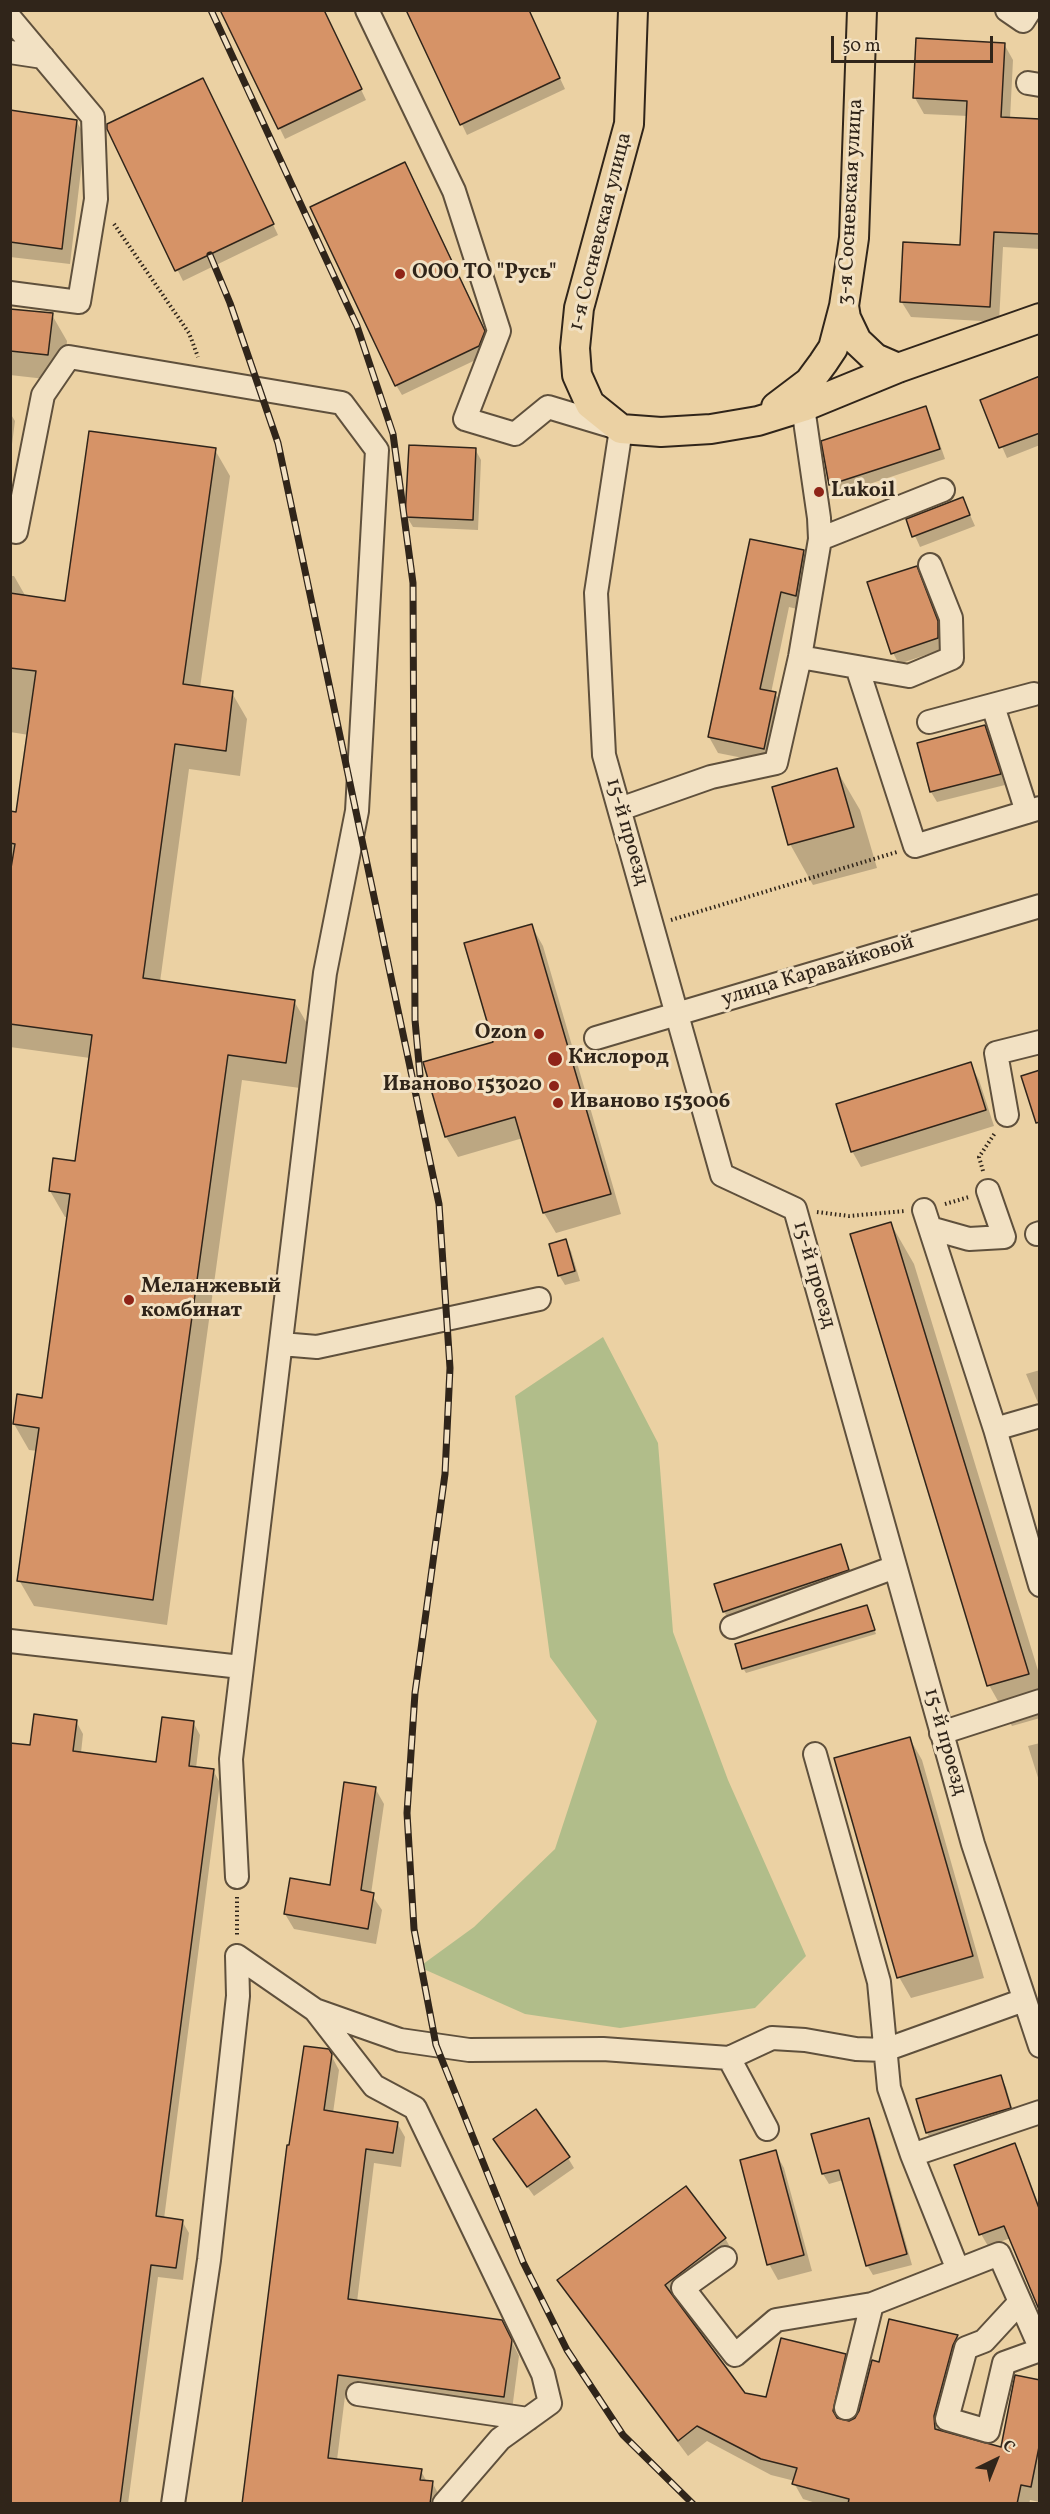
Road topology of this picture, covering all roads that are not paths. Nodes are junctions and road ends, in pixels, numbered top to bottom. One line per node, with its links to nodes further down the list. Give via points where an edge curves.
1 (367, 10): 13 (street, via 454,191 499,331 465,419 515,434 548,407)
2 (633, 10): 13 (main road, 1-я Сосневская улица, via 629,124 579,308 574,348 577,375 590,404)
3 (862, 10): 8 (main road, 3-я Сосневская улица, via 854,238)
4 (10, 18): 6 (street)
5 (10, 52): 6 (street)
6 (43, 57): 7 (street, via 93,117 96,199 78,302)
7 (10, 293)
8 (844, 306): 10 (main road, 3-я Сосневская улица, via 856,341 875,358); 12 (main road, via 832,348 809,382 778,406)
9 (1040, 318): 10 (main road)
10 (898, 368): 11 (main road)
11 (803, 407): 12 (main road); 16 (street)
12 (743, 422): 13 (main road, via 711,429 660,432)
13 (621, 429): 23 (street, 15-й проезд, via 596,593 604,755)
14 (943, 490): 16 (street)
15 (10, 531): 32 (street, via 16,532 43,395 69,357 342,403 377,450 357,811 326,973)
16 (820, 539): 18 (street)
17 (930, 565): 19 (street, via 951,618 952,658 909,676)
18 (800, 657): 19 (street); 23 (street, via 776,763 711,777)
19 (857, 667): 24 (street, via 915,846)
20 (1034, 694): 21 (street)
21 (993, 706): 22 (street); 24 (street)
22 (929, 722)
23 (620, 809): 26 (street, 15-й проезд)
24 (1033, 810)
25 (1040, 906): 26 (street, улица Каравайковой)
26 (678, 1013): 27 (street, улица Каравайковой); 36 (street, 15-й проезд, via 722,1175 795,1209)
27 (596, 1038)
28 (1040, 1042): 29 (street, via 996,1053)
29 (1007, 1115)
30 (988, 1191): 34 (street, via 1004,1237 969,1239 927,1219)
31 (539, 1299): 32 (street, via 317,1347)
32 (280, 1344): 40 (street)
33 (1040, 1416): 34 (street)
34 (995, 1429): 35 (street)
35 (1036, 1561): 37 (street)
36 (895, 1567): 38 (street); 42 (street, 15-й проезд)
37 (1040, 1585)
38 (732, 1627)
39 (10, 1641): 40 (street)
40 (241, 1667): 44 (street, via 231,1759)
41 (1040, 1701): 42 (street)
42 (941, 1733): 45 (street, 15-й проезд)
43 (815, 1754): 48 (street, via 879,1982)
44 (237, 1877)
45 (1024, 2000): 47 (street, 15-й проезд); 48 (street)
46 (315, 2010): 49 (street, via 400,2040 469,2050 603,2049); 60 (street, via 374,2086 415,2108 543,2374 550,2403); 61 (street, via 237,1956 238,1995 209,2260)
47 (1040, 2046)
48 (885, 2050): 49 (street, via 772,2038); 52 (street, via 889,2088)
49 (729, 2058): 51 (street)
50 (1040, 2112): 52 (street)
51 (767, 2129)
52 (912, 2155): 54 (street)
53 (725, 2258): 56 (street, via 683,2288 735,2355 776,2320)
54 (958, 2270): 55 (street, via 999,2254); 56 (street)
55 (1020, 2302): 57 (street); 57 (street, via 984,2341 966,2348 947,2419 988,2431 1004,2363)
56 (872, 2304): 59 (street)
57 (1040, 2348)
58 (358, 2394): 60 (street)
59 (846, 2408)
60 (528, 2419): 62 (street, via 500,2439)
61 (173, 2504)
62 (444, 2504)

